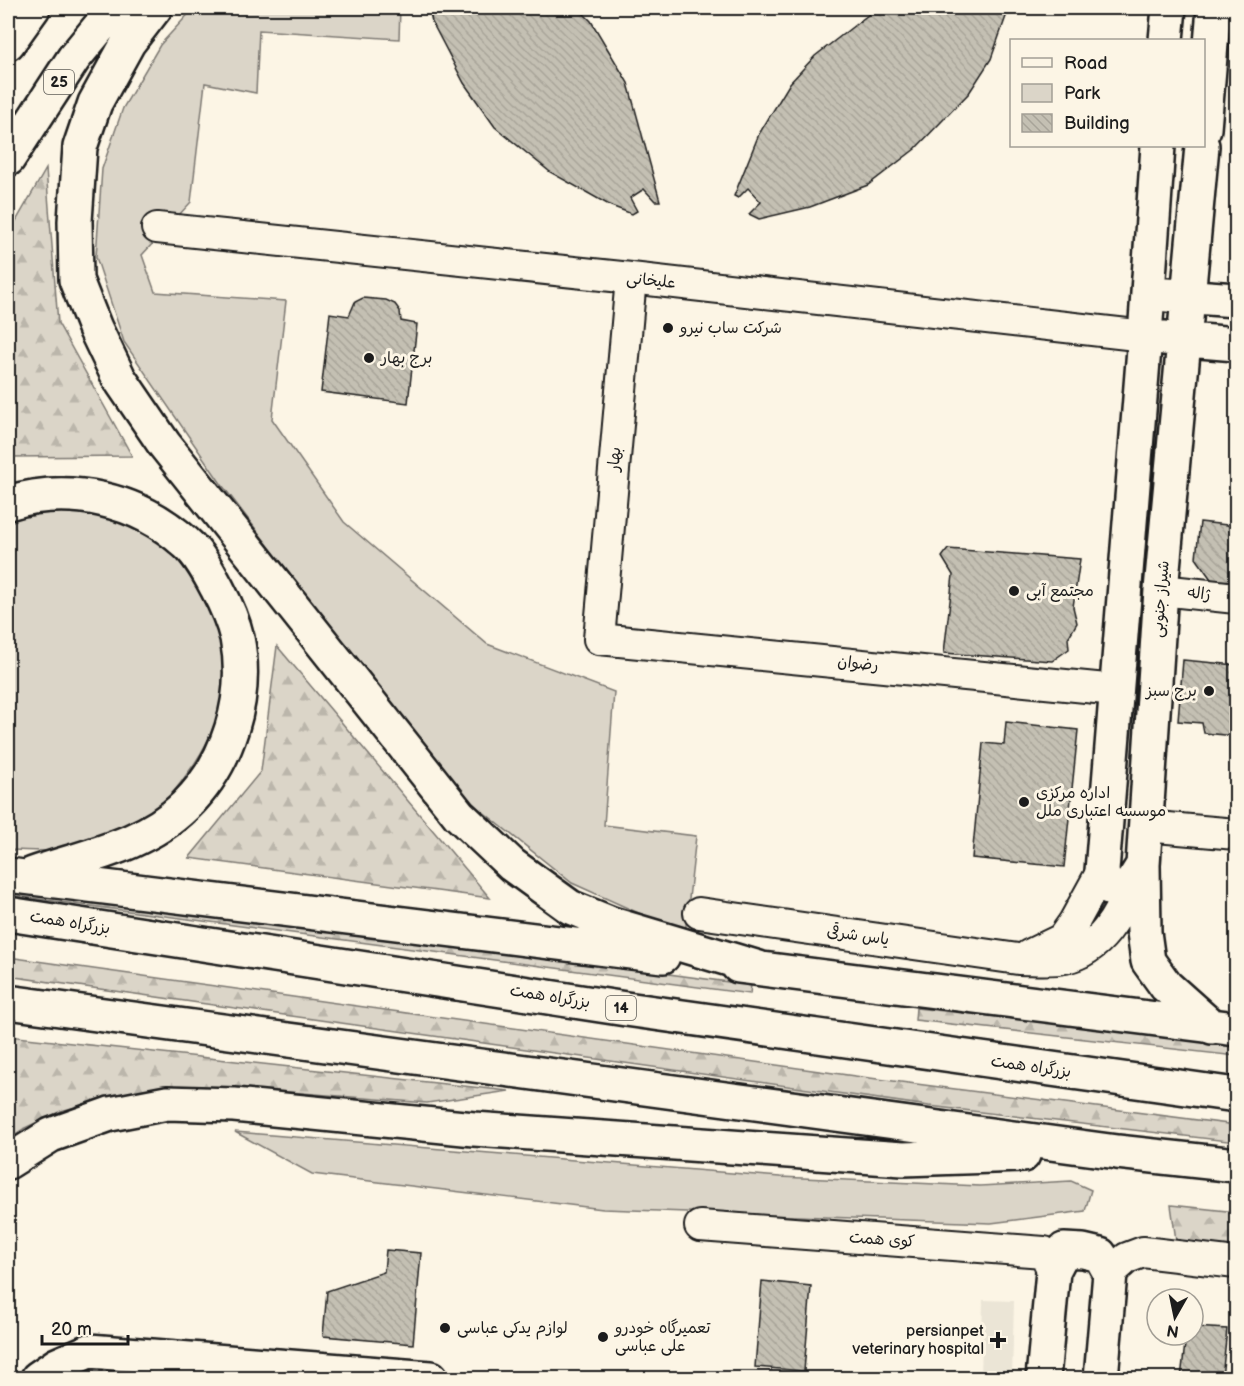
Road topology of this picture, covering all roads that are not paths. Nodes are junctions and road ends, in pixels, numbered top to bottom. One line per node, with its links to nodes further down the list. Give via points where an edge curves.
1 (33, 8): 7 (main road)
2 (115, 8): 11 (main road, 25, via 74,58)
3 (155, 8): 33 (main road, via 122,53 95,103 80,147 76,280 119,378 164,444 459,814 512,865 570,907)
4 (1169, 8): 6 (main road)
5 (1214, 8): 8 (main road)
6 (1166, 39)
7 (8, 43)
8 (1205, 107)
9 (1158, 147): 14 (main road)
10 (1202, 147): 15 (main road, شیراز جنوبی)
11 (8, 159)
12 (157, 228): 13 (street, علیخانی)
13 (631, 278): 17 (street, علیخانی); 23 (street, بهار)
14 (1147, 294): 15 (main road); 17 (main road)
15 (1188, 297): 16 (main road); 18 (main road, شیراز جنوبی)
16 (1236, 300)
17 (1145, 336): 18 (main road); 24 (main road)
18 (1186, 339): 19 (main road); 21 (main road, شیراز جنوبی)
19 (1236, 344)
20 (8, 502): 29 (main road, via 69,494 108,500 149,516 187,543 225,603 237,637 241,669 232,728 210,775 185,806 131,842)
21 (1161, 590): 22 (street, ژاله); 25 (main road, شیراز جنوبی)
22 (1236, 598)
23 (599, 639): 24 (street, رضوان)
24 (1116, 690): 27 (main road)
25 (1145, 826): 26 (street); 28 (main road, شیراز جنوبی)
26 (1236, 834)
27 (1102, 871): 28 (main road, via 1105,886 1112,890 1121,891); 32 (street, via 1062,939)
28 (1137, 875): 32 (street, یاس شرقی, via 1112,925 1091,946 1065,958); 35 (main road, شیراز جنوبی, via 1148,961 1166,986)
29 (16, 876): 33 (main road)
30 (699, 913): 32 (street, یاس شرقی)
31 (8, 914): 36 (main road, بزرگراه همت / 14, via 626,1009)
32 (1018, 959)
33 (759, 968): 35 (main road)
34 (8, 1002): 37 (main road)
35 (1224, 1028)
36 (1236, 1095)
37 (1117, 1152): 38 (main road, via 903,1159 474,1129 234,1105 167,1103 110,1114 51,1135); 39 (main road)
38 (8, 1162)
39 (1236, 1165)
40 (700, 1226): 42 (street, کوی همت, via 1044,1252)
41 (1236, 1263): 43 (street, via 1143,1252 1127,1258)
42 (1053, 1271): 43 (main road, via 1064,1250 1100,1255); 47 (main road)
43 (1110, 1273): 48 (main road)
44 (78, 1367): 45 (main road, via 57,1365); 46 (main road, via 89,1351 107,1351)
45 (38, 1378)
46 (431, 1378)
47 (1043, 1378)
48 (1101, 1378)

